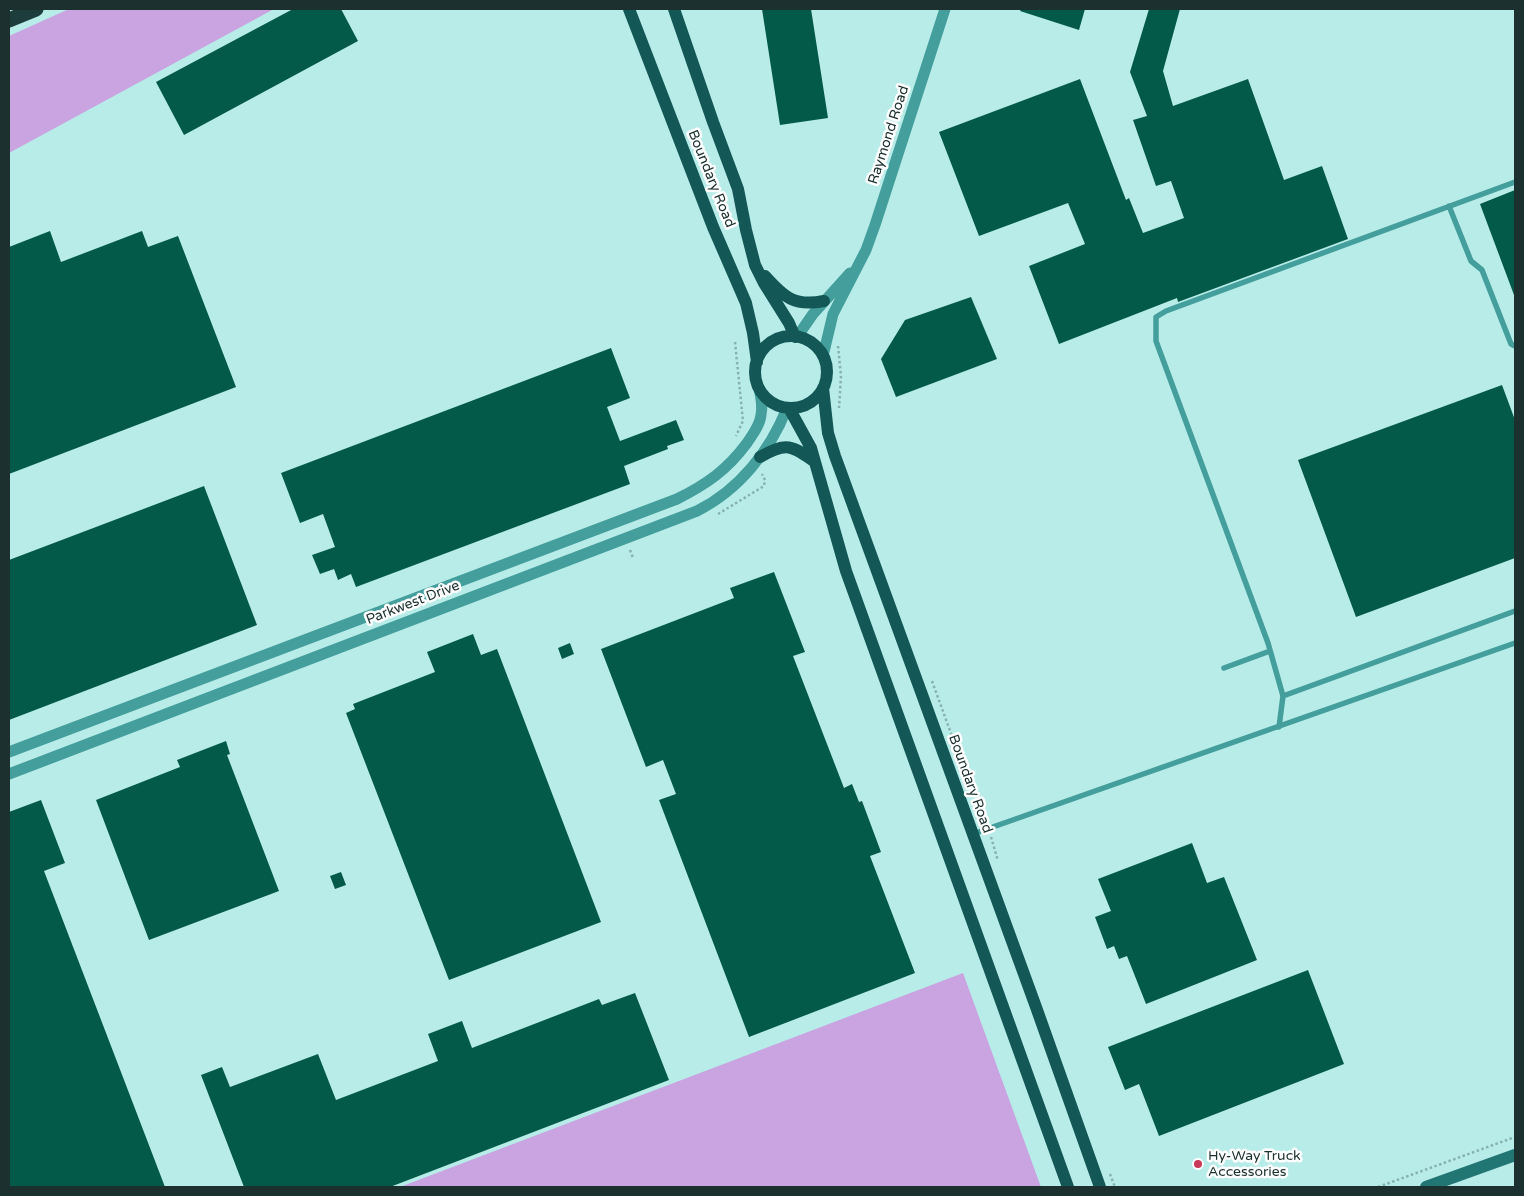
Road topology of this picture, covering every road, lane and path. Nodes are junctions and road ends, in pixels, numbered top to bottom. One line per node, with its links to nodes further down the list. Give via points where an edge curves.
1 (36, 9): 5 (highway)
2 (629, 9): 15 (main road, Boundary Road, via 746,303)
3 (674, 9): 8 (main road, Boundary Road, via 738,189)
4 (945, 9): 9 (street, Raymond Road, via 876,226)
5 (9, 20)
6 (1515, 182): 7 (lane)
7 (1450, 206): 13 (lane, via 1471,261 1482,270 1511,344); 26 (lane, via 1156,317 1156,341)
8 (755, 265): 10 (main road, via 783,295 810,304); 11 (main road, Boundary Road)
9 (856, 268): 10 (street, Raymond Road); 14 (street, Raymond Road, via 833,314)
10 (824, 301): 11 (street, Raymond Road)
11 (796, 337): 14 (main road, via 811,343); 15 (main road, via 774,340 763,350)
12 (837, 342): 19 (path, via 841,376)
13 (1515, 346)
14 (822, 356): 17 (main road, via 827,372)
15 (757, 362): 16 (main road, via 755,375)
16 (759, 388): 18 (main road, via 772,403); 22 (street, Parkwest Drive, via 762,414 759,423 736,457 711,480 677,499)
17 (823, 388): 18 (main road, via 808,404); 36 (main road, Boundary Road, via 834,456)
18 (788, 408): 20 (street, Parkwest Drive); 21 (main road, via 805,436)
19 (838, 417)
20 (760, 457): 21 (main road, via 776,448 790,447); 23 (street, Parkwest Drive, via 740,481 708,505)
21 (815, 462): 41 (main road, via 849,579)
22 (499, 567): 23 (street); 31 (street, Parkwest Drive)
23 (505, 584): 33 (street, Parkwest Drive)
24 (1515, 611): 29 (lane)
25 (1515, 643): 30 (lane)
26 (1270, 651): 27 (lane); 29 (lane)
27 (1224, 668)
28 (931, 680): 32 (path)
29 (1283, 696): 30 (lane)
30 (1280, 727): 35 (lane)
31 (9, 752)
32 (964, 768)
33 (9, 774)
34 (967, 776): 35 (path, via 979,796)
35 (988, 828): 36 (lane); 37 (path)
36 (973, 834): 42 (main road, Boundary Road)
37 (1000, 868)
38 (1515, 1137): 44 (path)
39 (1515, 1155): 45 (street)
40 (1109, 1171): 43 (path)
41 (1068, 1187)
42 (1100, 1187)
43 (1115, 1187)
44 (1378, 1187)
45 (1426, 1187)

